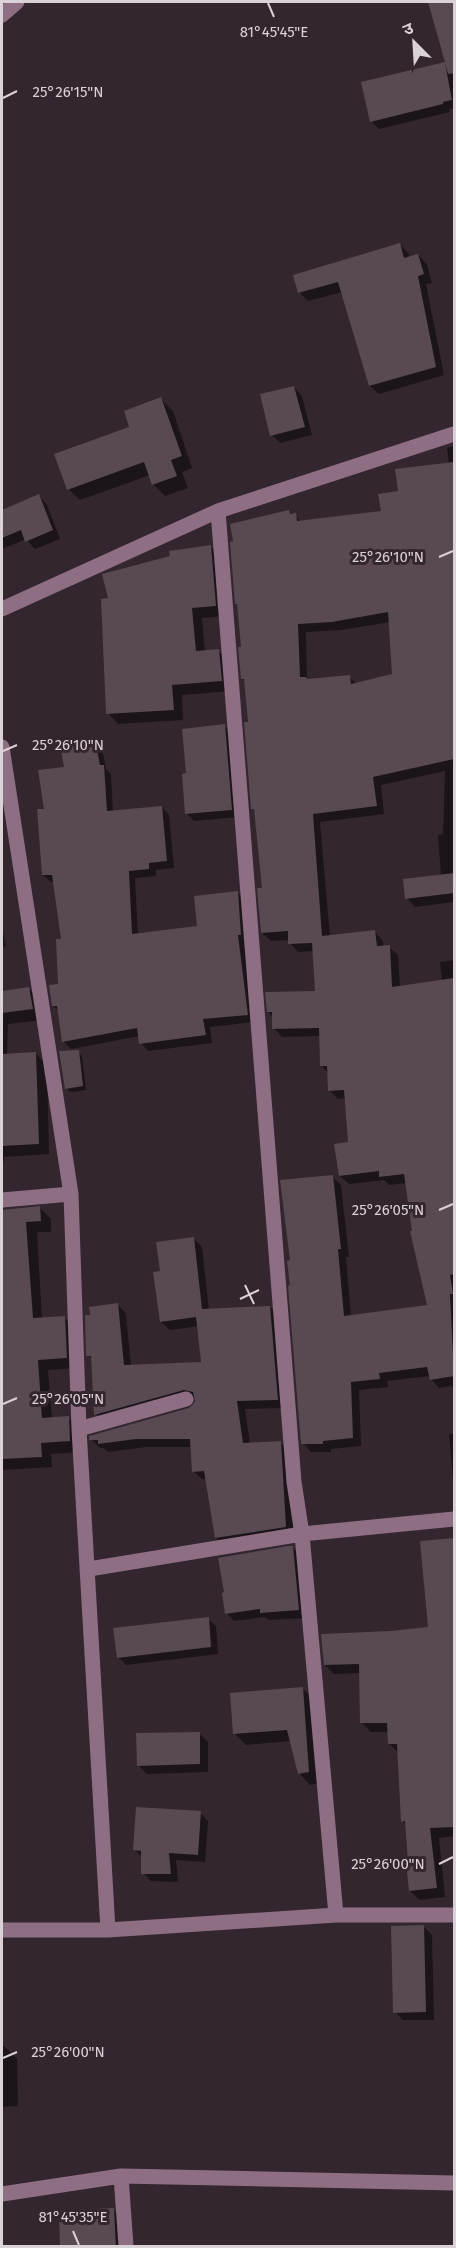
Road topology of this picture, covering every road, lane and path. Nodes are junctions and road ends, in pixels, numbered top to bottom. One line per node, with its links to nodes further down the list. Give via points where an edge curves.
1 (17, 2): 2 (street)
2 (2, 15)
3 (454, 434): 4 (street)
4 (218, 511): 5 (street); 12 (street, via 294,1482)
5 (2, 609)
6 (2, 747): 7 (street)
7 (71, 1194): 8 (street); 10 (street)
8 (2, 1200)
9 (186, 1399): 10 (street)
10 (79, 1429): 13 (street)
11 (454, 1520): 12 (street)
12 (302, 1534): 13 (street); 14 (street)
13 (89, 1569): 17 (street)
14 (336, 1915): 15 (street); 17 (street)
15 (454, 1915)
16 (2, 1930): 17 (street)
17 (108, 1930)
18 (122, 2175): 19 (street); 20 (street); 21 (street)
19 (454, 2183)
20 (2, 2194)
21 (126, 2247)

